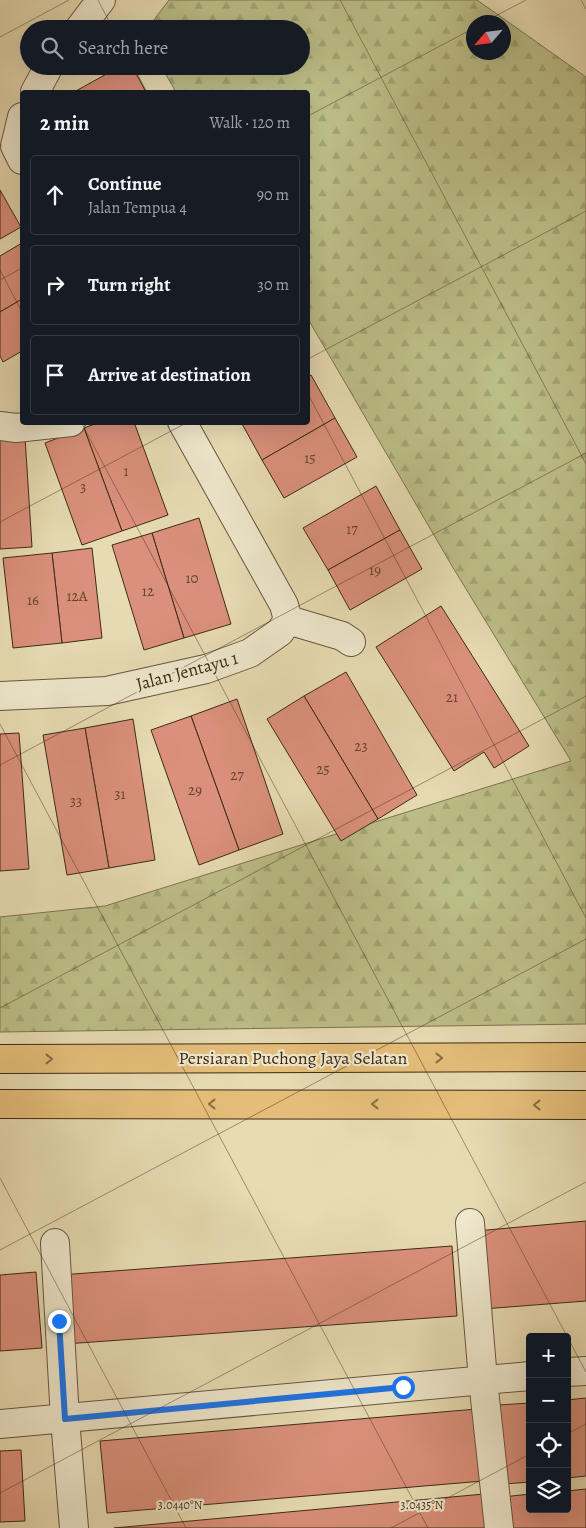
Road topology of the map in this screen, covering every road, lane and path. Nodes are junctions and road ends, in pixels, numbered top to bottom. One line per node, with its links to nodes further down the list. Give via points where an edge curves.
1 (101, 0): 2 (street)
2 (85, 20)
3 (44, 75): 4 (street)
4 (36, 90)
5 (20, 126): 6 (street, via 15,146)
6 (20, 156)
7 (44, 425): 9 (street)
8 (184, 425): 10 (street, via 284,605)
9 (0, 426)
10 (288, 620): 11 (street, via 342,636); 12 (street, Jalan Jentayu 1, via 280,632 250,654 206,669 107,691)
11 (351, 642)
12 (0, 696)
13 (586, 1057): 14 (main road, Persiaran Puchong Jaya Selatan, one-way to 13)
14 (0, 1059)
15 (0, 1104): 16 (main road, one-way to 15)
16 (586, 1105)
17 (470, 1223): 22 (street)
18 (55, 1243): 23 (street)
19 (586, 1371): 20 (street)
20 (571, 1372)
21 (526, 1376): 22 (street)
22 (483, 1380): 23 (street); 26 (street)
23 (65, 1419): 24 (street); 25 (street)
24 (0, 1424)
25 (74, 1528)
26 (499, 1528)

